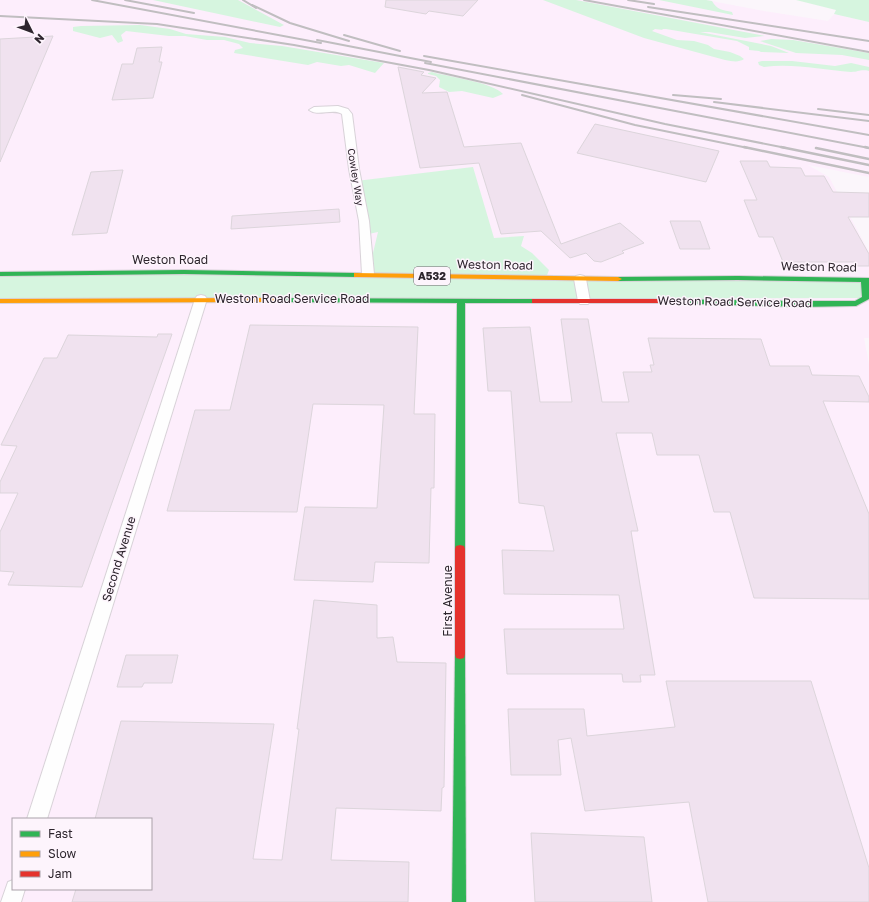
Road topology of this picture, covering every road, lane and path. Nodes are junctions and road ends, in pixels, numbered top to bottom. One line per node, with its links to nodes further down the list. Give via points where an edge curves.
1 (314, 110): 3 (street, Cowley Way, via 338,109 348,114 354,169 364,221)
2 (0, 274): 3 (street, Weston Road / A532)
3 (368, 274): 4 (street, Weston Road / A532)
4 (580, 279): 5 (street, Weston Road / A532); 7 (street)
5 (867, 280): 7 (street, Weston Road Service Road, via 866,298 856,303)
6 (201, 299): 8 (street, Weston Road Service Road); 9 (street, Weston Road Service Road); 10 (street, Second Avenue)
7 (584, 300): 9 (street, Weston Road Service Road)
8 (0, 301)
9 (461, 301): 13 (street, First Avenue)
10 (37, 818)
11 (15, 890): 12 (street)
12 (11, 902)
13 (459, 902)

